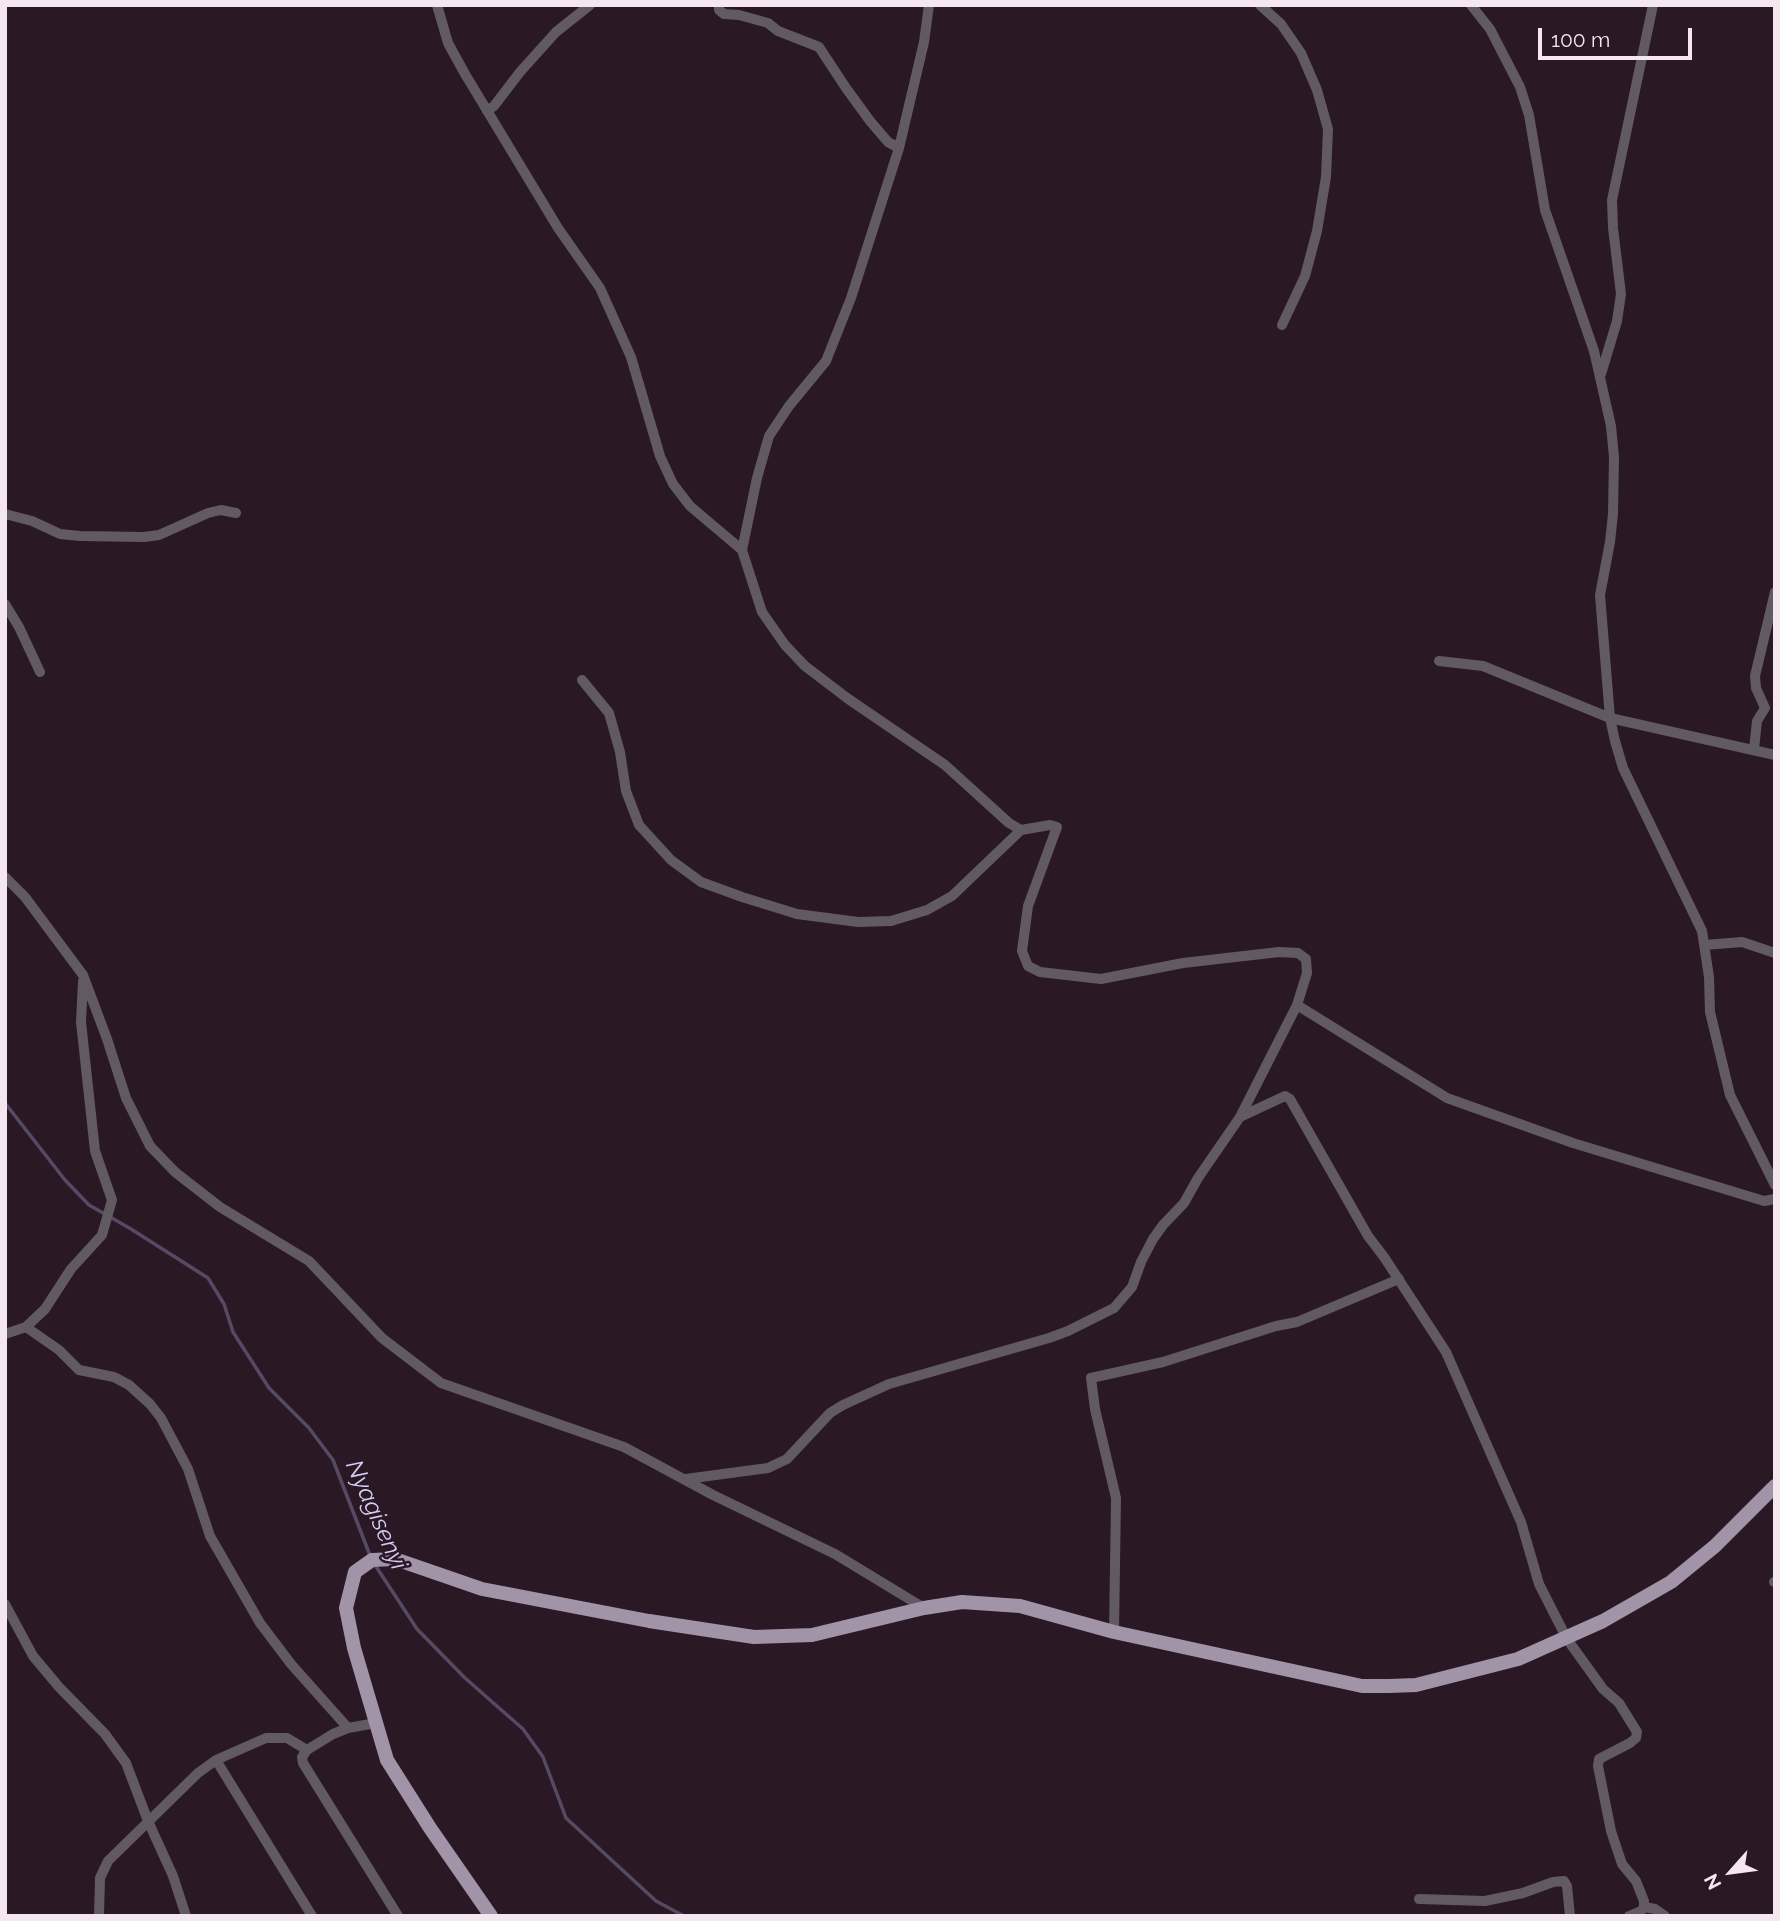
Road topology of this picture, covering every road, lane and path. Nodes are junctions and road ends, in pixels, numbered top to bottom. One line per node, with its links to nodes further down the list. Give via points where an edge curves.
1 (438, 5): 8 (street, via 448,43)
2 (590, 5): 8 (street, via 556,32)
3 (719, 5): 9 (street, via 724,14 768,23 820,47 870,121)
4 (929, 5): 9 (street)
5 (1260, 5): 10 (street, via 1281,23 1301,53 1328,129 1317,231 1304,276)
6 (1471, 5): 11 (street, via 1490,29 1520,87 1545,210)
7 (1653, 5): 11 (street, via 1612,200 1621,294)
8 (487, 111): 14 (street, via 600,288 631,357 660,456 673,484 690,506)
9 (899, 148): 14 (street, via 826,360 769,436)
10 (1282, 325)
11 (1600, 376): 20 (street, via 1614,457 1611,542 1601,595)
12 (236, 513): 13 (street, via 208,513 159,536 144,537 60,534)
13 (5, 514)
14 (742, 550): 23 (street, via 762,612 805,666 945,765)
15 (1775, 592): 21 (street, via 1755,676 1765,708 1757,721)
16 (5, 604): 18 (street)
17 (1439, 662): 20 (street, via 1483,666)
18 (40, 672)
19 (582, 680): 23 (street, via 609,713 626,791 639,825 671,860 701,882 742,897 797,915 891,921 952,896)
20 (1610, 719): 21 (street); 25 (street, via 1623,768)
21 (1754, 750): 22 (street)
22 (1775, 755)
23 (1021, 830): 28 (street, via 1057,827 1028,906 1022,951 1028,966 1040,972 1101,979 1184,963 1298,953 1306,959 1307,973)
24 (5, 877): 27 (street)
25 (1705, 945): 26 (street, via 1742,942); 30 (street, via 1710,1012 1730,1095)
26 (1775, 953)
27 (83, 975): 33 (street, via 81,1022 96,1151 112,1200 102,1236); 35 (street, via 126,1098 150,1146 175,1172 220,1207 309,1261 382,1338 440,1383 624,1447)
28 (1297, 1005): 29 (street); 31 (street, via 1447,1098 1586,1147 1764,1201)
29 (1240, 1117): 32 (street, via 1285,1096 1290,1098 1368,1236); 35 (street, via 1184,1203 1153,1239 1132,1287 1114,1308 1049,1338 889,1384 843,1405 787,1459 768,1468)
30 (1775, 1185)
31 (1775, 1199)
32 (1399, 1279): 39 (street, via 1297,1322 1091,1378 1116,1498); 40 (street, via 1446,1352 1521,1522 1539,1584)
33 (26, 1327): 34 (street); 42 (street, via 79,1370 114,1377 150,1404 188,1469 210,1535 260,1623)
34 (5, 1334)
35 (686, 1479): 38 (street, via 835,1554)
36 (1775, 1486): 40 (main road, via 1671,1582)
37 (5, 1604): 45 (street, via 33,1656 126,1763)
38 (924, 1608): 39 (main road, via 962,1602 1020,1606); 41 (main road, via 812,1635 754,1637 495,1591 395,1559 372,1560 355,1572 346,1608)
39 (1114, 1632): 40 (main road, via 1362,1686 1416,1685 1518,1659)
40 (1567, 1639): 47 (street, via 1637,1732 1630,1743 1599,1759 1598,1766 1611,1831 1622,1864 1642,1891)
41 (376, 1723): 42 (street); 52 (main road, via 387,1760)
42 (348, 1728): 43 (street)
43 (307, 1750): 44 (street, via 287,1738 266,1738); 51 (street, via 303,1763)
44 (216, 1760): 45 (street); 50 (street)
45 (148, 1821): 48 (street, via 108,1861 100,1878); 49 (street)
46 (1419, 1899): 53 (street, via 1485,1901 1563,1881)
47 (1644, 1907): 54 (street); 55 (street)
48 (99, 1916)
49 (186, 1916)
50 (312, 1916)
51 (398, 1916)
52 (491, 1916)
53 (1570, 1916)
54 (1629, 1916)
55 (1665, 1916)

